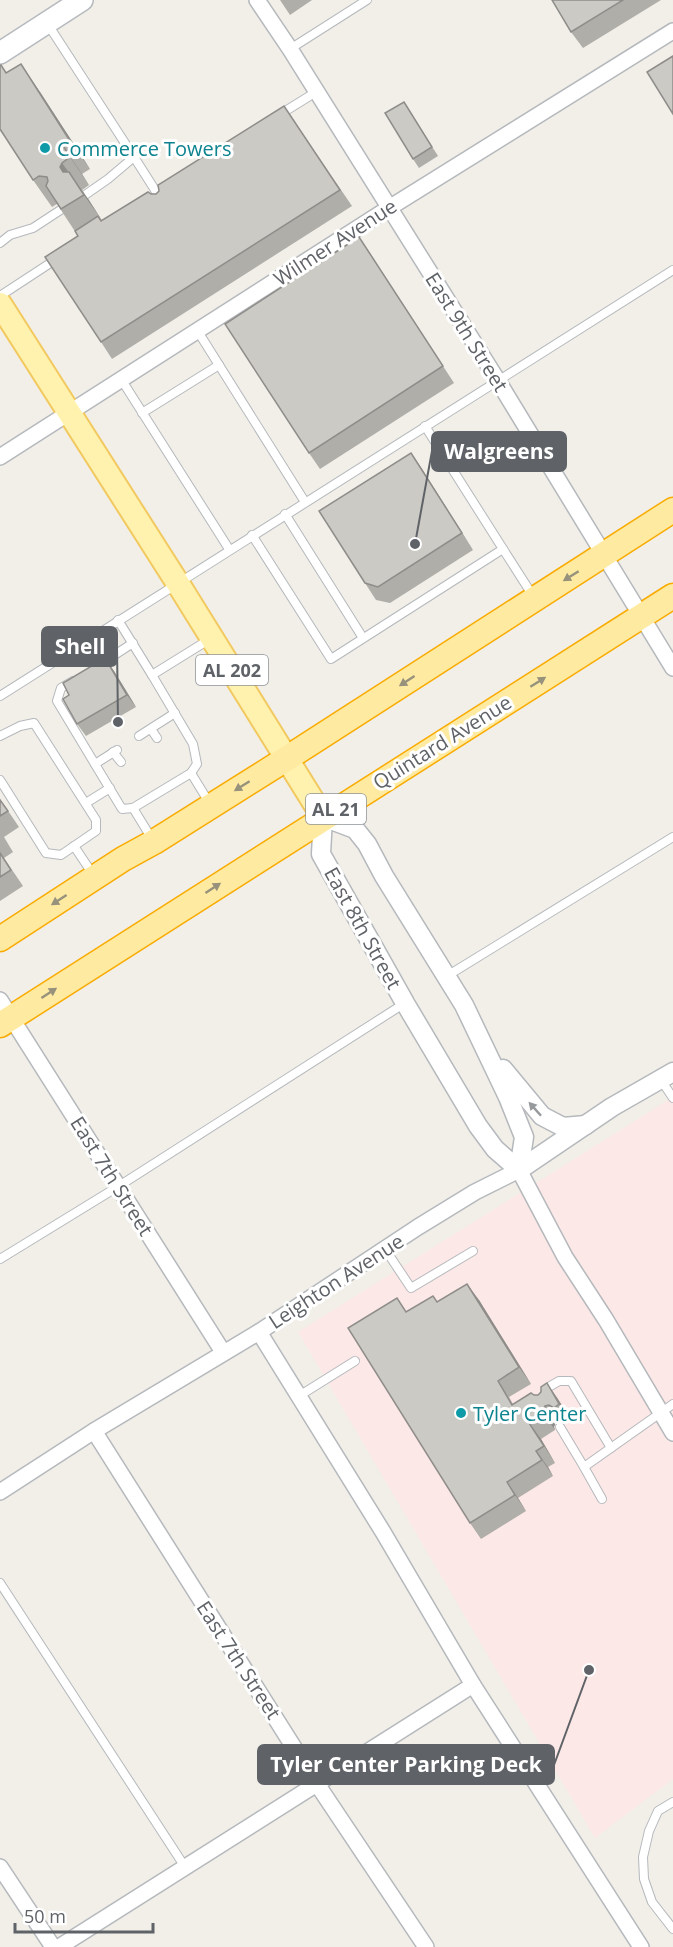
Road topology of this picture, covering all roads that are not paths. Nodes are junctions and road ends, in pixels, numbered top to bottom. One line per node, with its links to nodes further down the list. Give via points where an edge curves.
1 (82, 0): 4 (main road)
2 (257, 0): 6 (street, East 9th Street)
3 (368, 0): 6 (lane)
4 (57, 14): 7 (main road); 10 (lane)
5 (673, 31): 16 (street, Wilmer Avenue)
6 (290, 49): 8 (street, East 9th Street)
7 (0, 53)
8 (316, 92): 9 (lane); 16 (street, East 9th Street)
9 (272, 120)
10 (134, 157): 12 (lane); 13 (lane)
11 (167, 188): 12 (lane)
12 (158, 194): 14 (lane); 15 (lane)
13 (85, 195)
14 (148, 200)
15 (165, 205)
16 (389, 208): 23 (street, Wilmer Avenue); 26 (street, East 9th Street)
17 (62, 209): 18 (lane)
18 (0, 243)
19 (69, 251): 21 (lane)
20 (673, 270): 26 (lane)
21 (0, 296)
22 (0, 303): 27 (main road, AL 202)
23 (197, 330): 24 (lane); 25 (street, Wilmer Avenue)
24 (219, 365): 28 (lane); 31 (lane)
25 (121, 379): 27 (street, Wilmer Avenue); 28 (lane)
26 (498, 381): 29 (lane); 37 (street, East 9th Street)
27 (69, 412): 30 (street, Wilmer Avenue); 38 (main road, AL 202)
28 (142, 413): 35 (lane)
29 (425, 426): 31 (lane); 36 (lane)
30 (0, 457)
31 (305, 502): 33 (lane)
32 (673, 510): 37 (highway)
33 (285, 514): 34 (lane); 44 (lane)
34 (252, 535): 35 (lane); 44 (lane, via 331,659)
35 (229, 549): 38 (lane)
36 (503, 549): 40 (lane); 44 (lane)
37 (605, 555): 40 (highway, one-way to 40); 41 (street, East 9th Street)
38 (177, 582): 42 (lane); 43 (main road, AL 202)
39 (673, 596): 41 (highway, Quintard Avenue / AL 21)
40 (535, 598): 56 (highway, one-way to 56)
41 (641, 615): 46 (street, East 9th Street); 65 (highway, Quintard Avenue / AL 21, one-way to 41)
42 (118, 620): 45 (lane); 50 (lane)
43 (212, 637): 48 (lane); 56 (main road, AL 202)
44 (363, 638)
45 (133, 643): 47 (lane); 48 (lane)
46 (673, 668)
47 (88, 671)
48 (152, 675): 51 (lane)
49 (79, 677): 58 (lane, via 61,688 57,701)
50 (0, 696)
51 (175, 713): 52 (lane); 59 (lane, via 193,744 197,764)
52 (151, 729): 54 (lane); 55 (lane)
53 (0, 736): 62 (lane, via 34,723)
54 (139, 736)
55 (157, 738)
56 (286, 759): 63 (highway, one-way to 63); 65 (main road, AL 202)
57 (121, 762): 58 (lane, via 115,751)
58 (95, 764): 61 (lane)
59 (190, 772): 63 (lane); 64 (lane, via 143,798)
60 (0, 780): 68 (lane, via 46,853 61,855)
61 (110, 788): 62 (lane); 64 (lane, via 122,809)
62 (86, 803): 68 (lane, via 96,820 96,831)
63 (211, 805): 67 (highway)
64 (133, 808): 67 (lane)
65 (323, 817): 71 (street, via 355,829 367,844); 72 (street, East 8th Street, via 321,854); 73 (highway, Quintard Avenue / AL 21, one-way to 65)
66 (673, 837): 71 (lane)
67 (154, 842): 69 (highway)
68 (74, 846): 69 (lane)
69 (95, 877): 70 (highway, one-way to 70)
70 (0, 939)
71 (447, 977): 74 (street)
72 (405, 1003): 78 (street, East 8th Street, via 478,1126 495,1149); 79 (lane)
73 (4, 1014): 79 (street, East 7th Street)
74 (481, 1040): 77 (street, one-way to 74, via 564,1127 542,1116); 78 (street, via 524,1137)
75 (667, 1075): 76 (lane); 77 (street, Leighton Avenue)
76 (673, 1098)
77 (587, 1124): 78 (street, Leighton Avenue)
78 (519, 1170): 80 (street, Leighton Avenue, via 475,1192); 89 (street, East 8th Street, via 565,1257)
79 (119, 1186): 82 (lane); 84 (street, East 7th Street)
80 (385, 1249): 81 (lane, via 411,1288); 83 (street, Leighton Avenue)
81 (473, 1251)
82 (0, 1259)
83 (259, 1332): 84 (street, Leighton Avenue); 86 (street)
84 (223, 1352): 91 (street, Leighton Avenue)
85 (355, 1360): 86 (lane)
86 (299, 1396): 98 (street)
87 (673, 1404): 89 (lane)
88 (547, 1406): 93 (lane, via 543,1400 547,1388 571,1381)
89 (660, 1413): 92 (street, East 8th Street); 93 (lane)
90 (560, 1427): 94 (lane)
91 (94, 1431): 95 (street, Leighton Avenue); 99 (street, East 7th Street)
92 (673, 1433)
93 (610, 1448): 94 (lane)
94 (584, 1467): 96 (lane)
95 (0, 1492)
96 (602, 1499)
97 (0, 1583): 102 (lane)
98 (473, 1685): 99 (street); 107 (street)
99 (317, 1784): 102 (street); 106 (street, East 7th Street)
100 (673, 1802): 103 (lane, via 658,1811 642,1857 652,1902)
101 (0, 1867): 104 (street)
102 (185, 1868): 105 (street)
103 (673, 1929)
104 (52, 1947)
105 (59, 1947)
106 (426, 1947)
107 (641, 1947)

